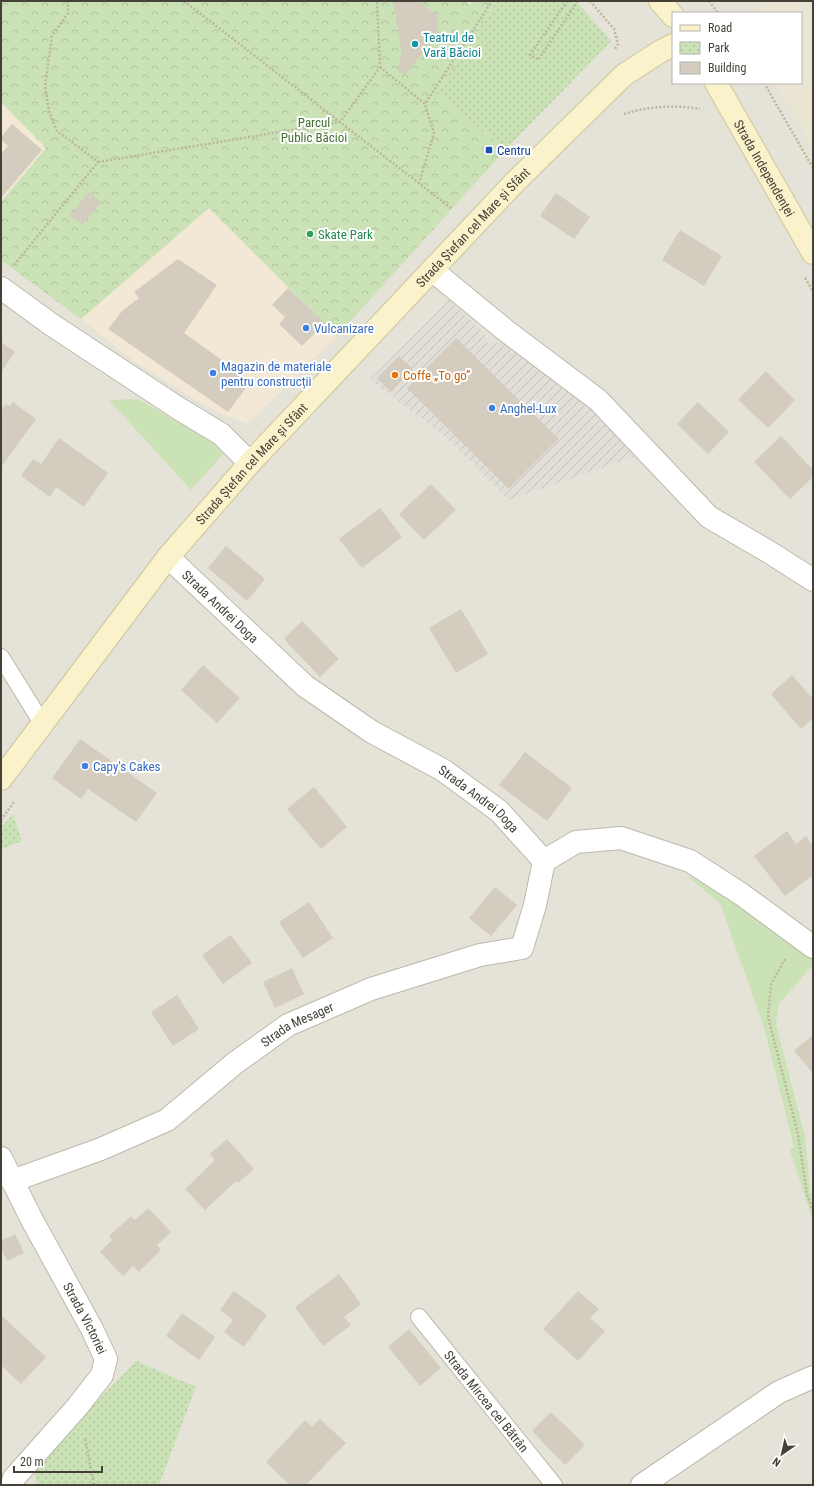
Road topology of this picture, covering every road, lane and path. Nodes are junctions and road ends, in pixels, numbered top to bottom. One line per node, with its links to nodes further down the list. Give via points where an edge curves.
1 (68, 1): 21 (path, via 68,13 52,36 45,86 49,111 57,131)
2 (184, 1): 20 (path)
3 (377, 1): 14 (path)
4 (492, 1): 17 (path)
5 (567, 1): 6 (path, via 530,55 538,60)
6 (578, 1)
7 (590, 1): 13 (path, via 614,28 618,44)
8 (660, 1): 11 (main road)
9 (709, 1): 10 (path)
10 (717, 12)
11 (672, 15)
12 (672, 46): 26 (main road, Strada Ștefan cel Mare și Sfânt, via 624,75 515,182)
13 (612, 55)
14 (380, 67): 17 (path); 20 (path)
15 (717, 84): 25 (main road, Strada Independenței)
16 (765, 84): 22 (path)
17 (425, 104): 23 (path, via 434,133)
18 (704, 110): 19 (path, via 686,107 639,109)
19 (620, 115)
20 (340, 122): 21 (path); 23 (path)
21 (98, 162): 27 (path)
22 (813, 168)
23 (419, 184): 24 (path)
24 (453, 210)
25 (813, 253)
26 (432, 270): 30 (main road, Strada Ștefan cel Mare și Sfânt); 32 (street, via 505,330 598,400 709,517)
27 (6, 278): 30 (street, via 52,325 220,434)
28 (805, 278): 29 (path)
29 (813, 291)
30 (250, 463): 31 (main road, Strada Ștefan cel Mare și Sfânt)
31 (168, 557): 34 (main road, Strada Ștefan cel Mare și Sfânt); 38 (street, Strada Andrei Doga, via 305,686 372,732 443,770 500,811)
32 (813, 580)
33 (1, 657): 34 (lane)
34 (42, 723): 35 (main road, Strada Ștefan cel Mare și Sfânt)
35 (1, 779)
36 (15, 801): 37 (path)
37 (1, 820)
38 (544, 861): 39 (street, via 576,842 621,838 690,862 741,894); 41 (street, Strada Mesager, via 522,948 480,955 371,989 288,1025 235,1063 167,1120 101,1149)
39 (805, 942): 42 (path, via 771,984 768,1017 798,1134 807,1194)
40 (1, 1158): 41 (street, Strada Victoriei)
41 (12, 1181): 45 (street, Strada Victoriei, via 106,1359 102,1375)
42 (813, 1211)
43 (419, 1317): 48 (lane, Strada Mircea cel Bătrân)
44 (813, 1377): 49 (street, via 779,1392)
45 (78, 1406): 46 (street, Strada Victoriei, via 14,1478); 47 (path)
46 (12, 1485)
47 (94, 1485)
48 (554, 1485)
49 (642, 1485)

